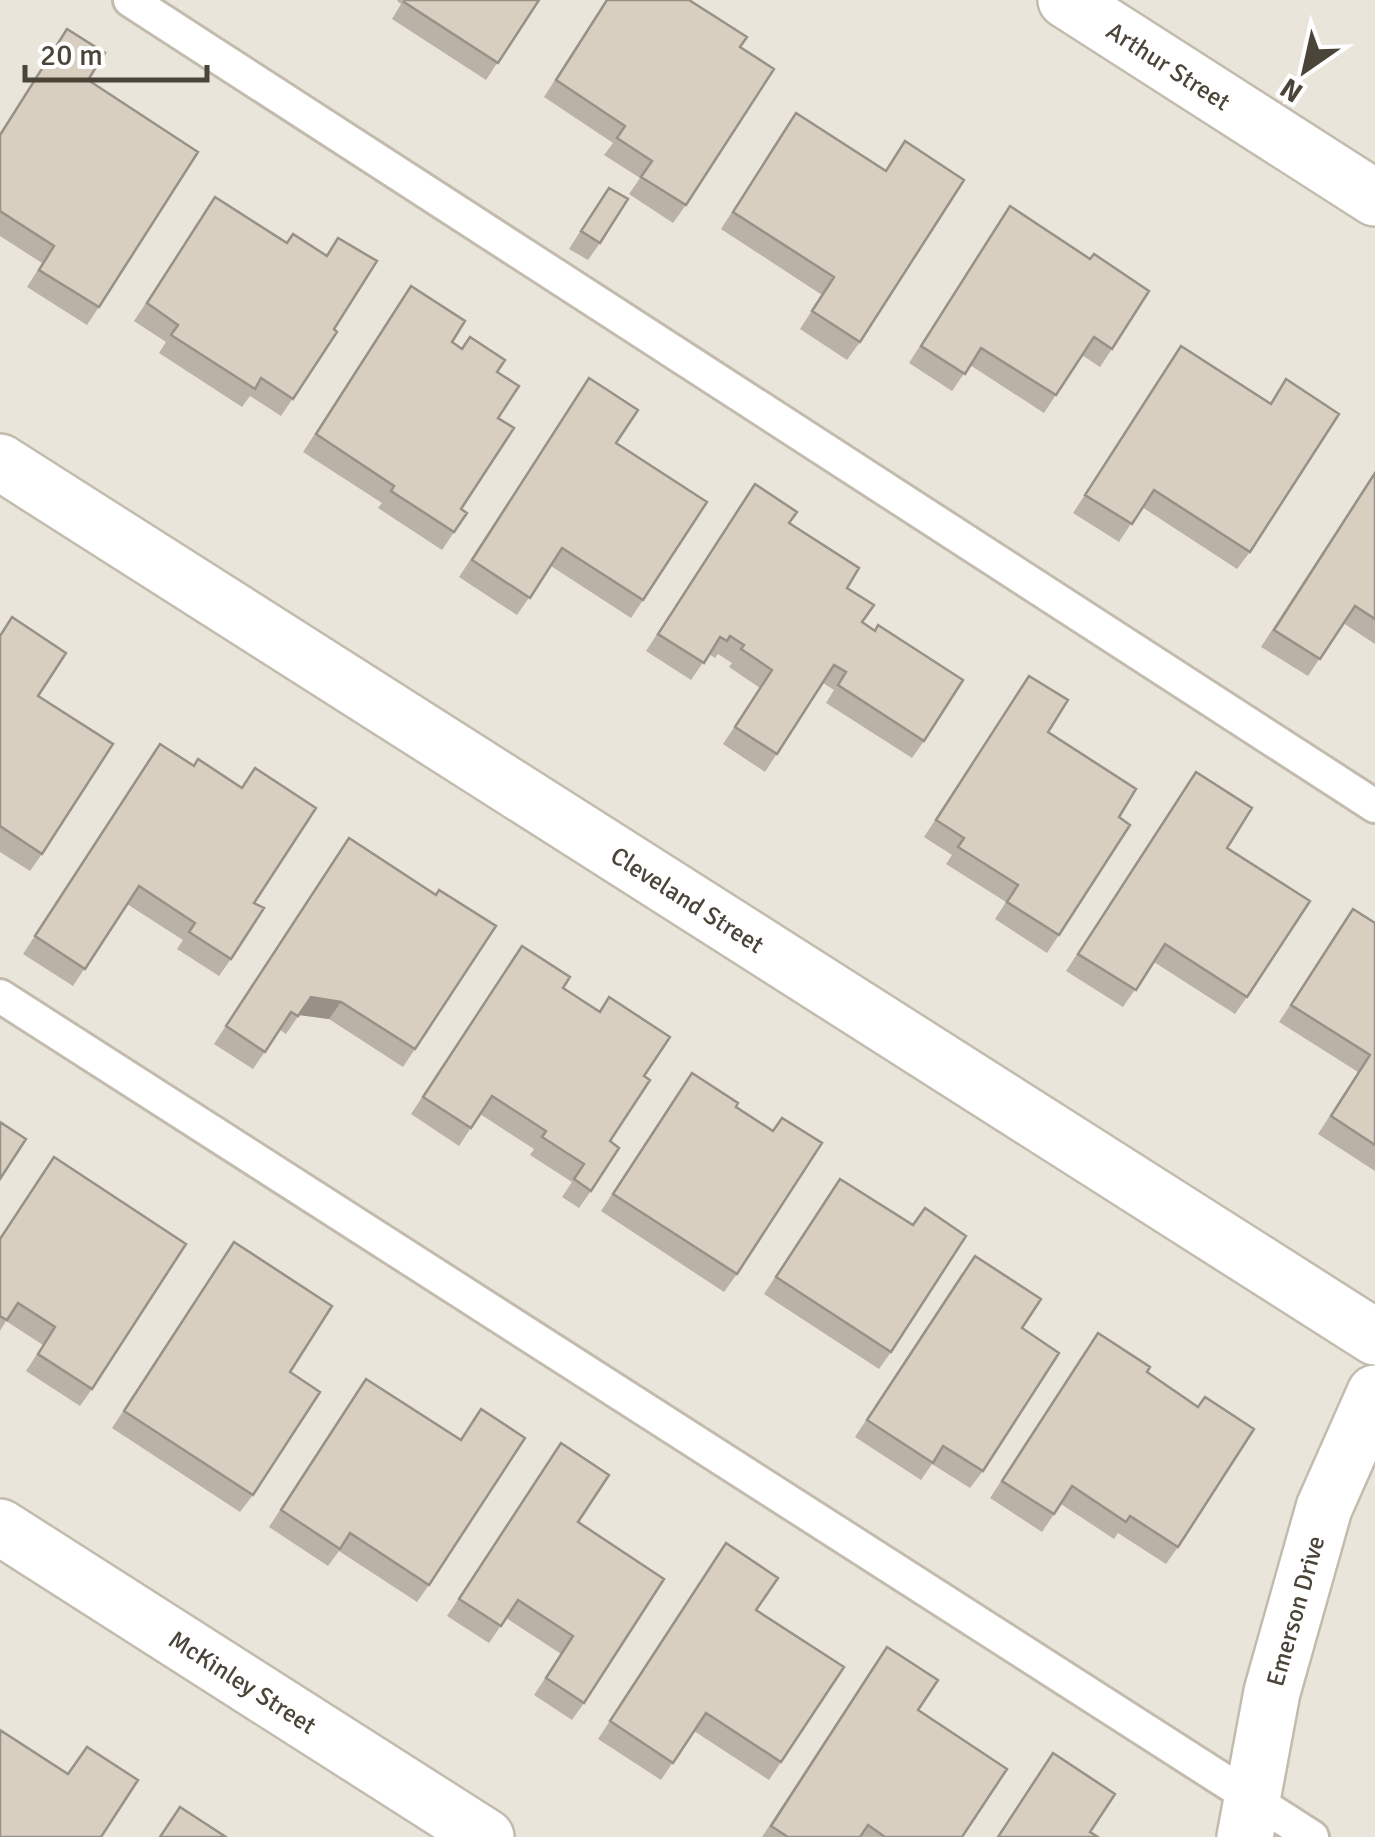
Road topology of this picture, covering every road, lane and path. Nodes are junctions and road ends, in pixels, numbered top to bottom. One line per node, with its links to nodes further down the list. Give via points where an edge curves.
1 (130, 0): 5 (lane)
2 (1066, 0): 3 (street, Arthur Street)
3 (1375, 198)
4 (0, 462): 7 (street, Cleveland Street)
5 (1375, 806)
6 (0, 996): 10 (lane)
7 (1375, 1337)
8 (1375, 1393): 10 (street, Emerson Drive, via 1324,1508 1272,1692)
9 (0, 1527): 11 (street, McKinley Street)
10 (1249, 1818): 12 (lane)
11 (486, 1837)
12 (1312, 1837)

